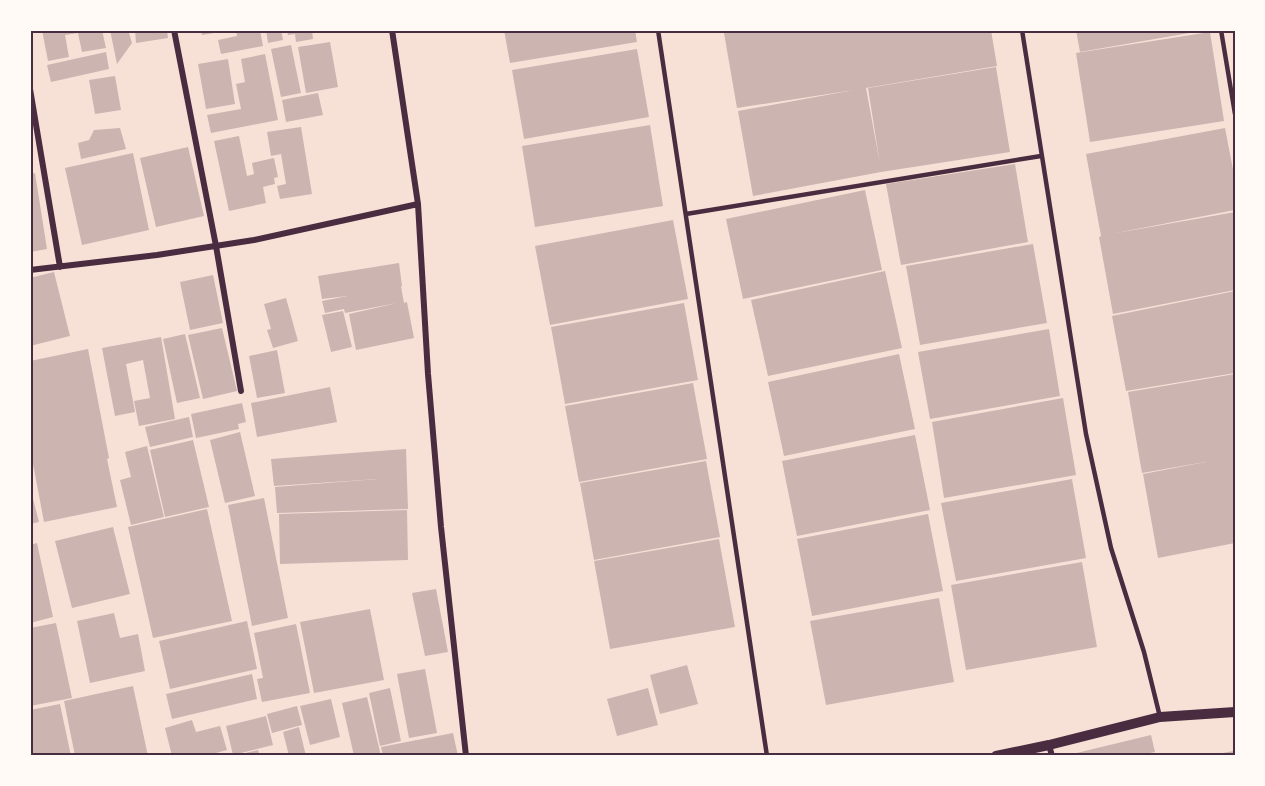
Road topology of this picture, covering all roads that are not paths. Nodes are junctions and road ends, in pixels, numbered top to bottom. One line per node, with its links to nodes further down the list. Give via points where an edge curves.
1 (174, 30): 12 (street)
2 (392, 30): 10 (street)
3 (658, 30): 11 (lane)
4 (1022, 30): 9 (lane)
5 (1221, 30): 7 (lane)
6 (30, 89): 13 (street)
7 (1234, 107): 8 (lane)
8 (1235, 114)
9 (1041, 156): 11 (lane); 17 (lane, via 1086,434 1110,548 1144,652)
10 (417, 204): 12 (street); 19 (street, via 440,516)
11 (686, 214): 20 (lane)
12 (216, 246): 13 (street); 15 (street)
13 (60, 267): 14 (street)
14 (30, 270)
15 (241, 391)
16 (1235, 712): 17 (street)
17 (1160, 717): 18 (street)
18 (1049, 745): 21 (street); 22 (street)
19 (466, 756)
20 (766, 756)
21 (996, 756)
22 (1053, 756)

